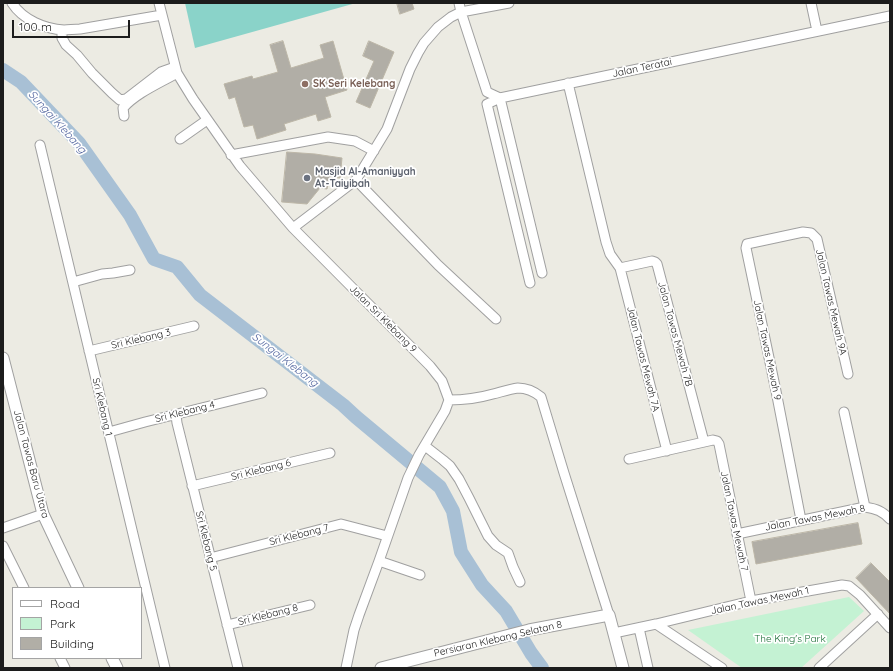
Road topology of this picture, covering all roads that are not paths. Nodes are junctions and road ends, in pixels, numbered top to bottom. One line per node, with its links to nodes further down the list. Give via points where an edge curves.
1 (12, 3): 8 (street, via 30,20)
2 (159, 3): 6 (street, Jalan Sri Klebang 9)
3 (509, 3): 5 (street)
4 (810, 3): 9 (street)
5 (460, 8): 12 (street, via 486,92); 17 (street, via 424,43 410,69 387,129)
6 (162, 15): 8 (street); 10 (street, Jalan Sri Klebang 9)
7 (890, 16): 9 (street, Jalan Teratai)
8 (62, 30): 10 (street, via 62,38 66,45 120,100 126,99 160,72)
9 (817, 31): 11 (street, Jalan Teratai)
10 (176, 70): 13 (street, via 127,103 123,108); 14 (street, Jalan Sri Klebang 9)
11 (568, 83): 12 (street, Jalan Teratai); 22 (street, Jalan Tawas Mewah 7A, via 606,242 610,254)
12 (500, 98): 24 (street); 26 (street, via 487,104)
13 (124, 116)
14 (207, 120): 15 (street); 18 (street, Jalan Sri Klebang 9)
15 (180, 139)
16 (40, 145): 25 (street, Sri Klebang 1)
17 (374, 151): 18 (street, via 355,141 328,137); 19 (street)
18 (231, 155): 20 (street, Jalan Sri Klebang 9)
19 (356, 180): 20 (street); 27 (street, via 438,265)
20 (293, 228): 33 (street, Jalan Sri Klebang 9, via 430,366 442,381)
21 (811, 233): 31 (street, Jalan Tawas Mewah 9A, via 817,239); 46 (street, Jalan Tawas Mewah 9, via 803,232 747,244 746,248)
22 (620, 268): 37 (street, Jalan Tawas Mewah 7B, via 652,261 657,264); 39 (street, Jalan Tawas Mewah 7A)
23 (130, 270): 25 (street)
24 (542, 273)
25 (73, 282): 29 (street, Sri Klebang 1)
26 (530, 283)
27 (496, 319)
28 (194, 326): 29 (street, Sri Klebang 3)
29 (89, 351): 36 (street, Sri Klebang 1)
30 (3, 358): 44 (street, Jalan Tawas Baru Utara)
31 (848, 374)
32 (262, 393): 35 (street, Sri Klebang 4)
33 (449, 400): 38 (street); 60 (street, via 487,396 518,388 537,393 541,397)
34 (844, 412): 43 (street)
35 (176, 415): 36 (street, Sri Klebang 4); 42 (street, Sri Klebang 5)
36 (109, 432): 71 (street, Sri Klebang 1)
37 (704, 442): 39 (street); 48 (street, Jalan Tawas Mewah 7, via 713,440 719,444)
38 (425, 446): 49 (street, via 408,478); 54 (street, via 450,466 470,498 488,536 496,546 508,553)
39 (667, 450): 41 (street)
40 (330, 453): 42 (street, Sri Klebang 6)
41 (629, 459)
42 (192, 486): 51 (street, Sri Klebang 5)
43 (865, 507): 45 (street, Jalan Tawas Mewah 8, via 884,512); 46 (street, Jalan Tawas Mewah 8)
44 (43, 514): 47 (street); 56 (street, Jalan Tawas Baru Utara)
45 (890, 519)
46 (801, 520): 48 (street, Jalan Tawas Mewah 8)
47 (3, 528)
48 (737, 534): 57 (street, Jalan Tawas Mewah 7)
49 (387, 536): 51 (street, Sri Klebang 7, via 341,524); 52 (street)
50 (3, 546): 55 (street)
51 (210, 558): 62 (street, Sri Klebang 5)
52 (379, 561): 53 (street); 73 (street, via 354,630)
53 (420, 575)
54 (520, 582)
55 (24, 587)
56 (78, 587)
57 (751, 602): 59 (street, Jalan Tawas Mewah 1, via 842,585 849,586); 61 (street, Jalan Tawas Mewah 1)
58 (310, 605): 62 (street, Sri Klebang 8)
59 (878, 614): 64 (street, Jalan Tawas Mewah 1); 78 (street)
60 (609, 615): 65 (street); 68 (street, Persiaran Klebang Selatan 8, via 529,630)
61 (656, 624): 63 (street, Jalan Tawas Mewah 1); 77 (street)
62 (227, 625): 72 (street, Sri Klebang 5)
63 (639, 628): 65 (street, Jalan Tawas Mewah 1); 76 (street)
64 (890, 628)
65 (614, 633): 75 (street)
66 (60, 659): 69 (street)
67 (113, 659): 70 (street)
68 (395, 666): 74 (street, Persiaran Klebang Selatan 8)
69 (65, 668)
70 (118, 668)
71 (165, 668)
72 (238, 668)
73 (346, 668)
74 (381, 668)
75 (623, 668)
76 (648, 668)
77 (722, 668)
78 (819, 668)

